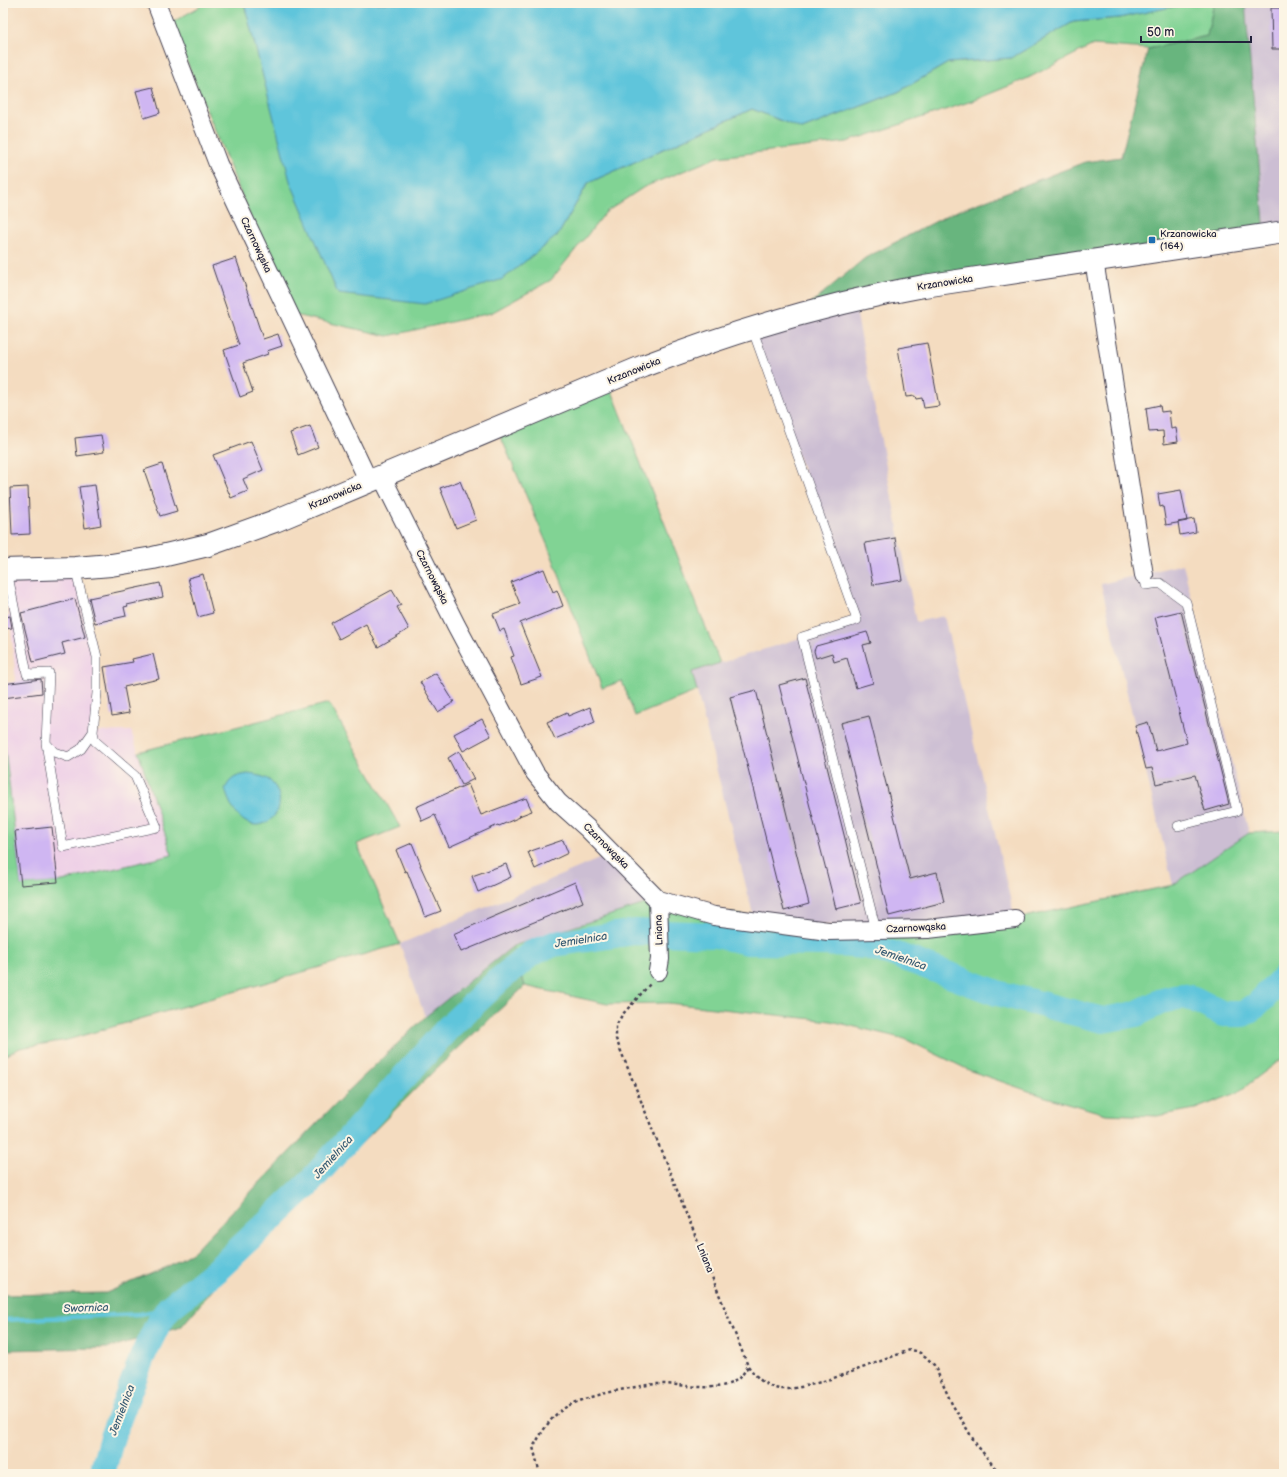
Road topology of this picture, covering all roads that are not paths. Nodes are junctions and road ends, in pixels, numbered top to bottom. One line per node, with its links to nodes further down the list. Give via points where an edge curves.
1 (156, 3): 5 (street, Czarnowąska, via 218,164)
2 (1284, 232): 3 (street, Krzanowicka)
3 (1094, 260): 4 (street, Krzanowicka, via 883,293); 8 (street)
4 (752, 328): 5 (street, Krzanowicka, via 644,366); 14 (lane, via 857,620 802,636)
5 (375, 479): 6 (street, Krzanowicka, via 275,521 208,545 154,558); 12 (street, Czarnowąska, via 535,773 558,802)
6 (75, 568): 7 (street, Krzanowicka); 9 (lane, via 97,657)
7 (5, 570): 10 (lane, via 27,674 49,672)
8 (1144, 575): 11 (lane, via 1146,585 1160,583 1186,602 1237,811)
9 (93, 732): 10 (lane, via 81,749 68,757 54,752); 10 (lane, via 95,741 135,776 157,827 63,847)
10 (46, 742)
11 (1178, 826)
12 (658, 900): 14 (street, Czarnowąska, via 714,916 828,931); 15 (street, Lniana)
13 (1015, 919): 14 (street, Czarnowąska, via 928,929)
14 (876, 930)
15 (658, 971)

